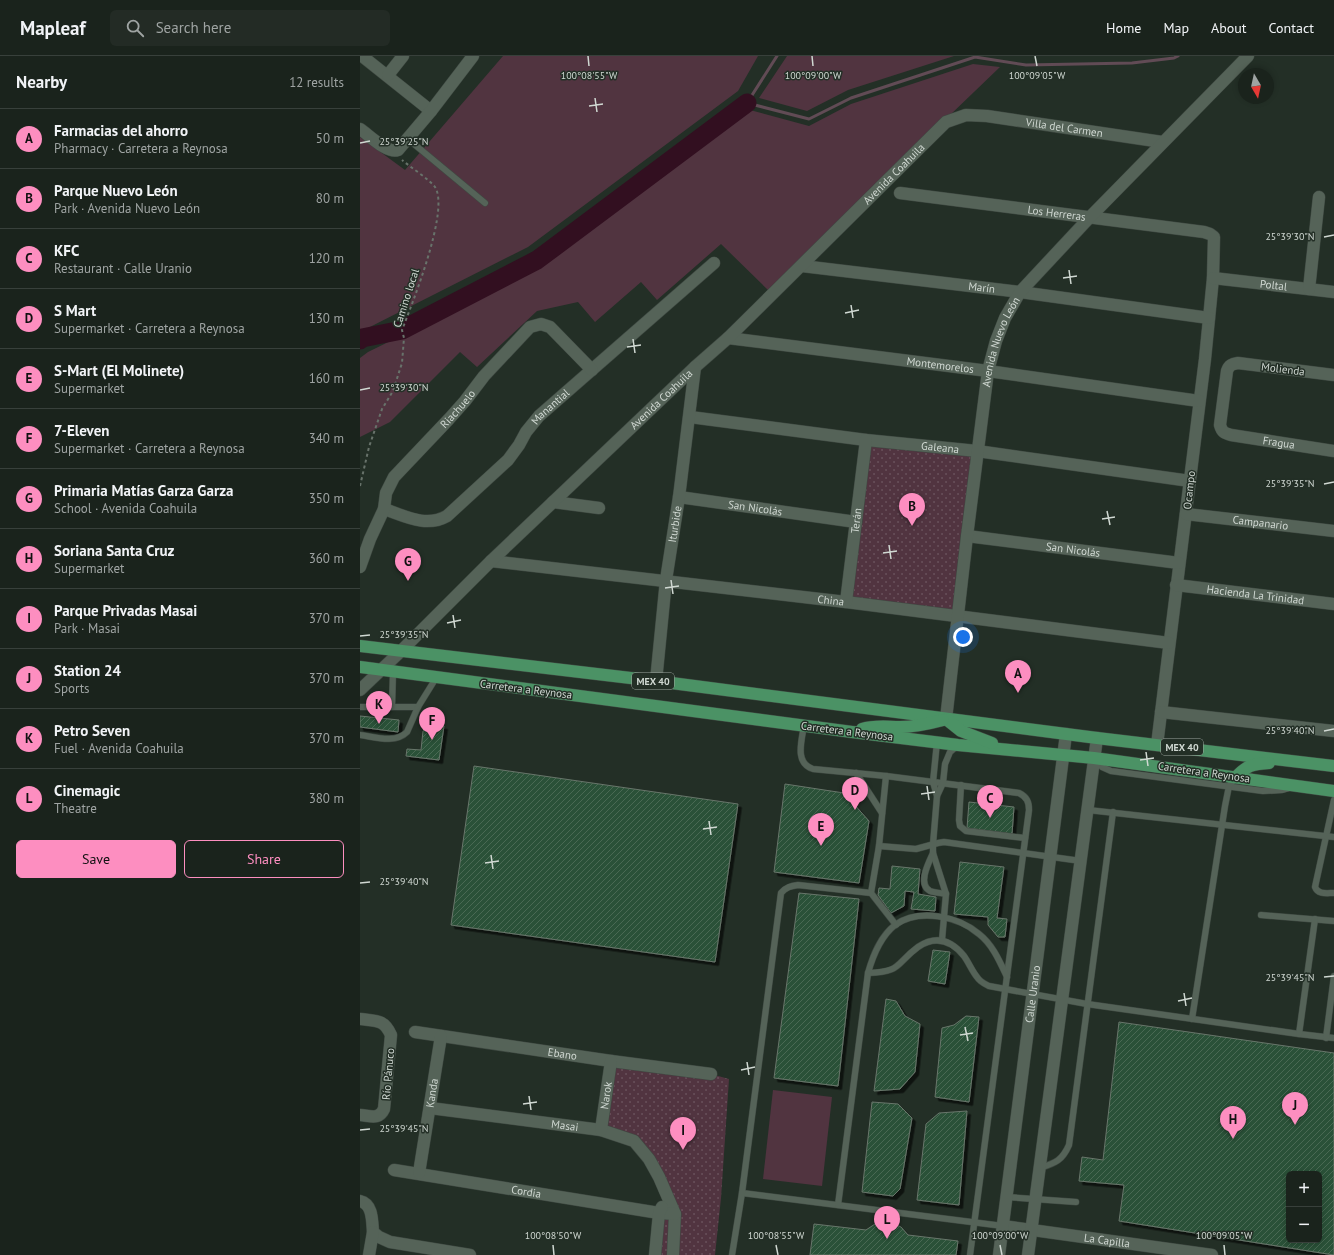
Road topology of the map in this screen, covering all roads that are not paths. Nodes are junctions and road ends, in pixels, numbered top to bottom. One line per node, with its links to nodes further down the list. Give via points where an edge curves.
1 (362, 56): 5 (street)
2 (402, 56): 5 (street)
3 (473, 56): 6 (street)
4 (1248, 56): 10 (street, Avenida Nuevo León)
5 (388, 75): 6 (street)
6 (431, 111): 9 (street)
7 (966, 115): 10 (street, Villa del Carmen, via 988,116); 17 (street, Avenida Coahuila, via 946,122)
8 (360, 129): 9 (street, via 387,149 395,151)
9 (408, 139): 13 (lane)
10 (1162, 142): 14 (street, Avenida Nuevo León)
11 (900, 193): 14 (street, Los Herreras)
12 (1319, 198): 19 (street)
13 (485, 203)
14 (1090, 217): 15 (street, Los Herreras); 20 (street, Avenida Nuevo León)
15 (1212, 235): 18 (street, Ocampo)
16 (714, 263): 25 (street, Manantial)
17 (802, 266): 20 (street, Marín); 23 (street, Avenida Coahuila)
18 (1213, 278): 19 (street, Poltal); 22 (street, Ocampo)
19 (1309, 289): 21 (street, Poltal)
20 (1020, 292): 22 (street, Marín); 26 (street, Avenida Nuevo León, via 998,335)
21 (1334, 292)
22 (1209, 318): 28 (street, Ocampo)
23 (728, 338): 24 (street, Avenida Coahuila); 26 (street, Montemorelos)
24 (695, 367): 29 (street, Iturbide); 36 (street, Avenida Coahuila)
25 (592, 370): 38 (street, Manantial, via 539,416 508,460 447,516 430,522); 38 (street, Riachuelo, via 550,327 541,324 530,327 484,376 465,402 394,476 386,493)
26 (988, 371): 28 (street, Montemorelos); 33 (street, Avenida Nuevo León)
27 (1334, 375): 30 (street, Molienda, via 1232,364 1227,371 1220,425)
28 (1199, 401): 34 (street, Ocampo)
29 (690, 416): 31 (street, Galeana); 35 (street, Iturbide)
30 (1224, 434): 32 (street, Fragua)
31 (866, 440): 33 (street, Galeana); 40 (street, Terán)
32 (1334, 450)
33 (977, 451): 34 (street, Galeana); 42 (street, Avenida Nuevo León)
34 (1190, 481): 39 (street, Ocampo)
35 (679, 497): 40 (street, San Nicolás); 46 (street, Iturbide)
36 (553, 502): 37 (street); 43 (street, Avenida Coahuila)
37 (599, 508)
38 (384, 509): 45 (street, Riachuelo)
39 (1186, 514): 41 (street, Campanario); 44 (street, Ocampo)
40 (856, 522): 48 (street, Terán)
41 (1334, 531)
42 (967, 536): 44 (street, San Nicolás); 50 (street, Avenida Nuevo León)
43 (491, 561): 46 (street, China); 53 (street, Avenida Coahuila)
44 (1179, 563): 47 (street, Ocampo)
45 (360, 566)
46 (666, 580): 48 (street, China); 58 (street, Iturbide)
47 (1176, 585): 49 (street, Hacienda La Trinidad); 51 (street, Ocampo)
48 (846, 602): 50 (street, China)
49 (1334, 604)
50 (958, 616): 51 (street, China); 64 (street, Avenida Nuevo León)
51 (1169, 643): 63 (street, Ocampo)
52 (360, 646): 53 (main road, Carretera a Reynosa / MEX 40)
53 (401, 651): 55 (street, Avenida Coahuila); 58 (main road, Carretera a Reynosa / MEX 40)
54 (360, 667): 55 (main road, Carretera a Reynosa / MEX 40)
55 (381, 670): 56 (main road, Carretera a Reynosa / MEX 40); 59 (street, Avenida Coahuila)
56 (393, 672): 57 (main road, Carretera a Reynosa / MEX 40); 61 (lane)
57 (436, 678): 62 (lane); 65 (main road, Carretera a Reynosa / MEX 40)
58 (656, 681): 64 (main road, Carretera a Reynosa / MEX 40)
59 (360, 690)
60 (360, 707): 61 (lane)
61 (392, 707): 62 (lane)
62 (418, 707): 69 (lane, via 406,732 400,738)
63 (1162, 712): 66 (street); 73 (street, Ocampo)
64 (946, 719): 67 (main road, via 923,726 868,727); 68 (main road, Carretera a Reynosa / MEX 40); 74 (main road, via 962,730)
65 (804, 725): 67 (main road, Carretera a Reynosa / MEX 40); 79 (lane, via 801,755 804,764 813,769)
66 (1334, 731)
67 (852, 732): 71 (main road, Carretera a Reynosa / MEX 40)
68 (1066, 734): 70 (main road, Carretera a Reynosa / MEX 40); 75 (street, Calle Uranio)
69 (360, 735)
70 (1097, 738): 73 (main road, Carretera a Reynosa / MEX 40); 76 (street)
71 (937, 742): 72 (main road, Carretera a Reynosa / MEX 40); 81 (lane)
72 (958, 744): 74 (main road, Carretera a Reynosa / MEX 40); 83 (lane, via 947,757)
73 (1158, 745): 77 (main road, Carretera a Reynosa / MEX 40)
74 (1009, 749): 75 (main road, Carretera a Reynosa / MEX 40)
75 (1064, 755): 76 (main road, Carretera a Reynosa / MEX 40); 99 (street, Calle Uranio)
76 (1094, 758): 82 (main road, Carretera a Reynosa / MEX 40); 88 (street)
77 (1298, 761): 78 (main road, Carretera a Reynosa / MEX 40); 82 (main road, via 1256,763 1247,767)
78 (1334, 766)
79 (856, 773): 80 (lane); 90 (lane)
80 (886, 776): 81 (lane); 90 (lane)
81 (933, 782): 83 (lane); 86 (lane)
82 (1233, 782): 85 (main road, Carretera a Reynosa / MEX 40); 91 (lane)
83 (943, 783): 84 (lane); 86 (lane)
84 (961, 786): 94 (lane, via 958,820 966,831); 94 (lane, via 1020,793 1024,796 1029,810)
85 (1334, 791)
86 (937, 796): 95 (lane)
87 (1334, 800): 92 (lane)
88 (1088, 810): 89 (lane); 100 (street)
89 (1113, 812): 91 (lane); 116 (lane)
90 (882, 813): 96 (lane)
91 (1223, 825): 92 (lane); 117 (lane)
92 (1326, 837): 93 (lane); 102 (lane, via 1316,887 1320,893)
93 (1334, 837)
94 (1025, 838): 98 (lane)
95 (933, 844): 96 (lane, via 916,849); 97 (lane); 98 (lane, via 944,842)
96 (879, 846): 101 (lane)
97 (934, 853): 103 (lane); 103 (lane, via 925,872 924,882 931,891)
98 (1023, 854): 99 (lane); 112 (lane)
99 (1050, 858): 100 (lane); 114 (street, Calle Uranio)
100 (1081, 861): 115 (street)
101 (871, 893): 108 (lane); 132 (lane, via 798,885 784,888 781,893)
102 (1334, 893)
103 (946, 894): 105 (lane)
104 (1261, 915): 106 (lane)
105 (944, 917): 108 (lane, via 915,917); 109 (lane); 112 (lane, via 968,926 980,934 995,953)
106 (1315, 919): 107 (lane); 120 (lane)
107 (1334, 921)
108 (896, 925): 110 (lane, via 877,946)
109 (942, 940): 110 (lane, via 929,942 918,948 893,970); 113 (lane, via 950,943 964,956 982,983)
110 (868, 973): 138 (lane)
111 (1334, 976): 122 (lane)
112 (1007, 977): 113 (lane)
113 (1006, 990): 114 (lane); 141 (lane)
114 (1032, 994): 115 (lane); 134 (street, Calle Uranio)
115 (1062, 999): 116 (lane); 129 (street)
116 (1087, 1004): 117 (lane); 129 (lane, via 1068,1145 1065,1154 1059,1160)
117 (1192, 1019): 120 (lane)
118 (360, 1020): 127 (street, Río Pánuco, via 382,1022 388,1027 391,1035 384,1109 378,1116)
119 (415, 1032): 121 (street, Ebano)
120 (1299, 1034): 122 (lane)
121 (441, 1036): 124 (street, Ebano); 126 (street, Kanda)
122 (1326, 1038): 123 (lane)
123 (1334, 1038)
124 (611, 1061): 125 (street, Ebano); 128 (street, Narok)
125 (710, 1074)
126 (430, 1108): 128 (street, Masai); 131 (street, Kanda)
127 (360, 1115)
128 (601, 1130): 133 (street, Masai, via 634,1142 649,1159)
129 (1040, 1168): 135 (street)
130 (394, 1170): 131 (street, Cordia)
131 (419, 1174): 139 (street, Cordia)
132 (742, 1193): 138 (lane); 150 (lane)
133 (667, 1197): 139 (street); 140 (street, Masai)
134 (1006, 1197): 135 (lane); 142 (street, Calle Uranio)
135 (1036, 1200): 137 (lane); 143 (street)
136 (360, 1201): 144 (street, via 371,1209)
137 (1076, 1202)
138 (838, 1205): 141 (lane)
139 (659, 1213): 140 (street, Cordia); 148 (street)
140 (675, 1214): 149 (street, Masai)
141 (974, 1223): 142 (lane); 151 (lane)
142 (1003, 1226): 143 (street, La Capilla); 152 (street, Calle Uranio)
143 (1031, 1230): 153 (street); 154 (street, La Capilla)
144 (373, 1232): 145 (street, via 390,1242); 146 (street)
145 (437, 1252): 147 (street)
146 (369, 1255)
147 (470, 1255)
148 (655, 1255)
149 (673, 1255)
150 (732, 1255)
151 (970, 1255)
152 (999, 1255)
153 (1028, 1255)
154 (1212, 1255)

